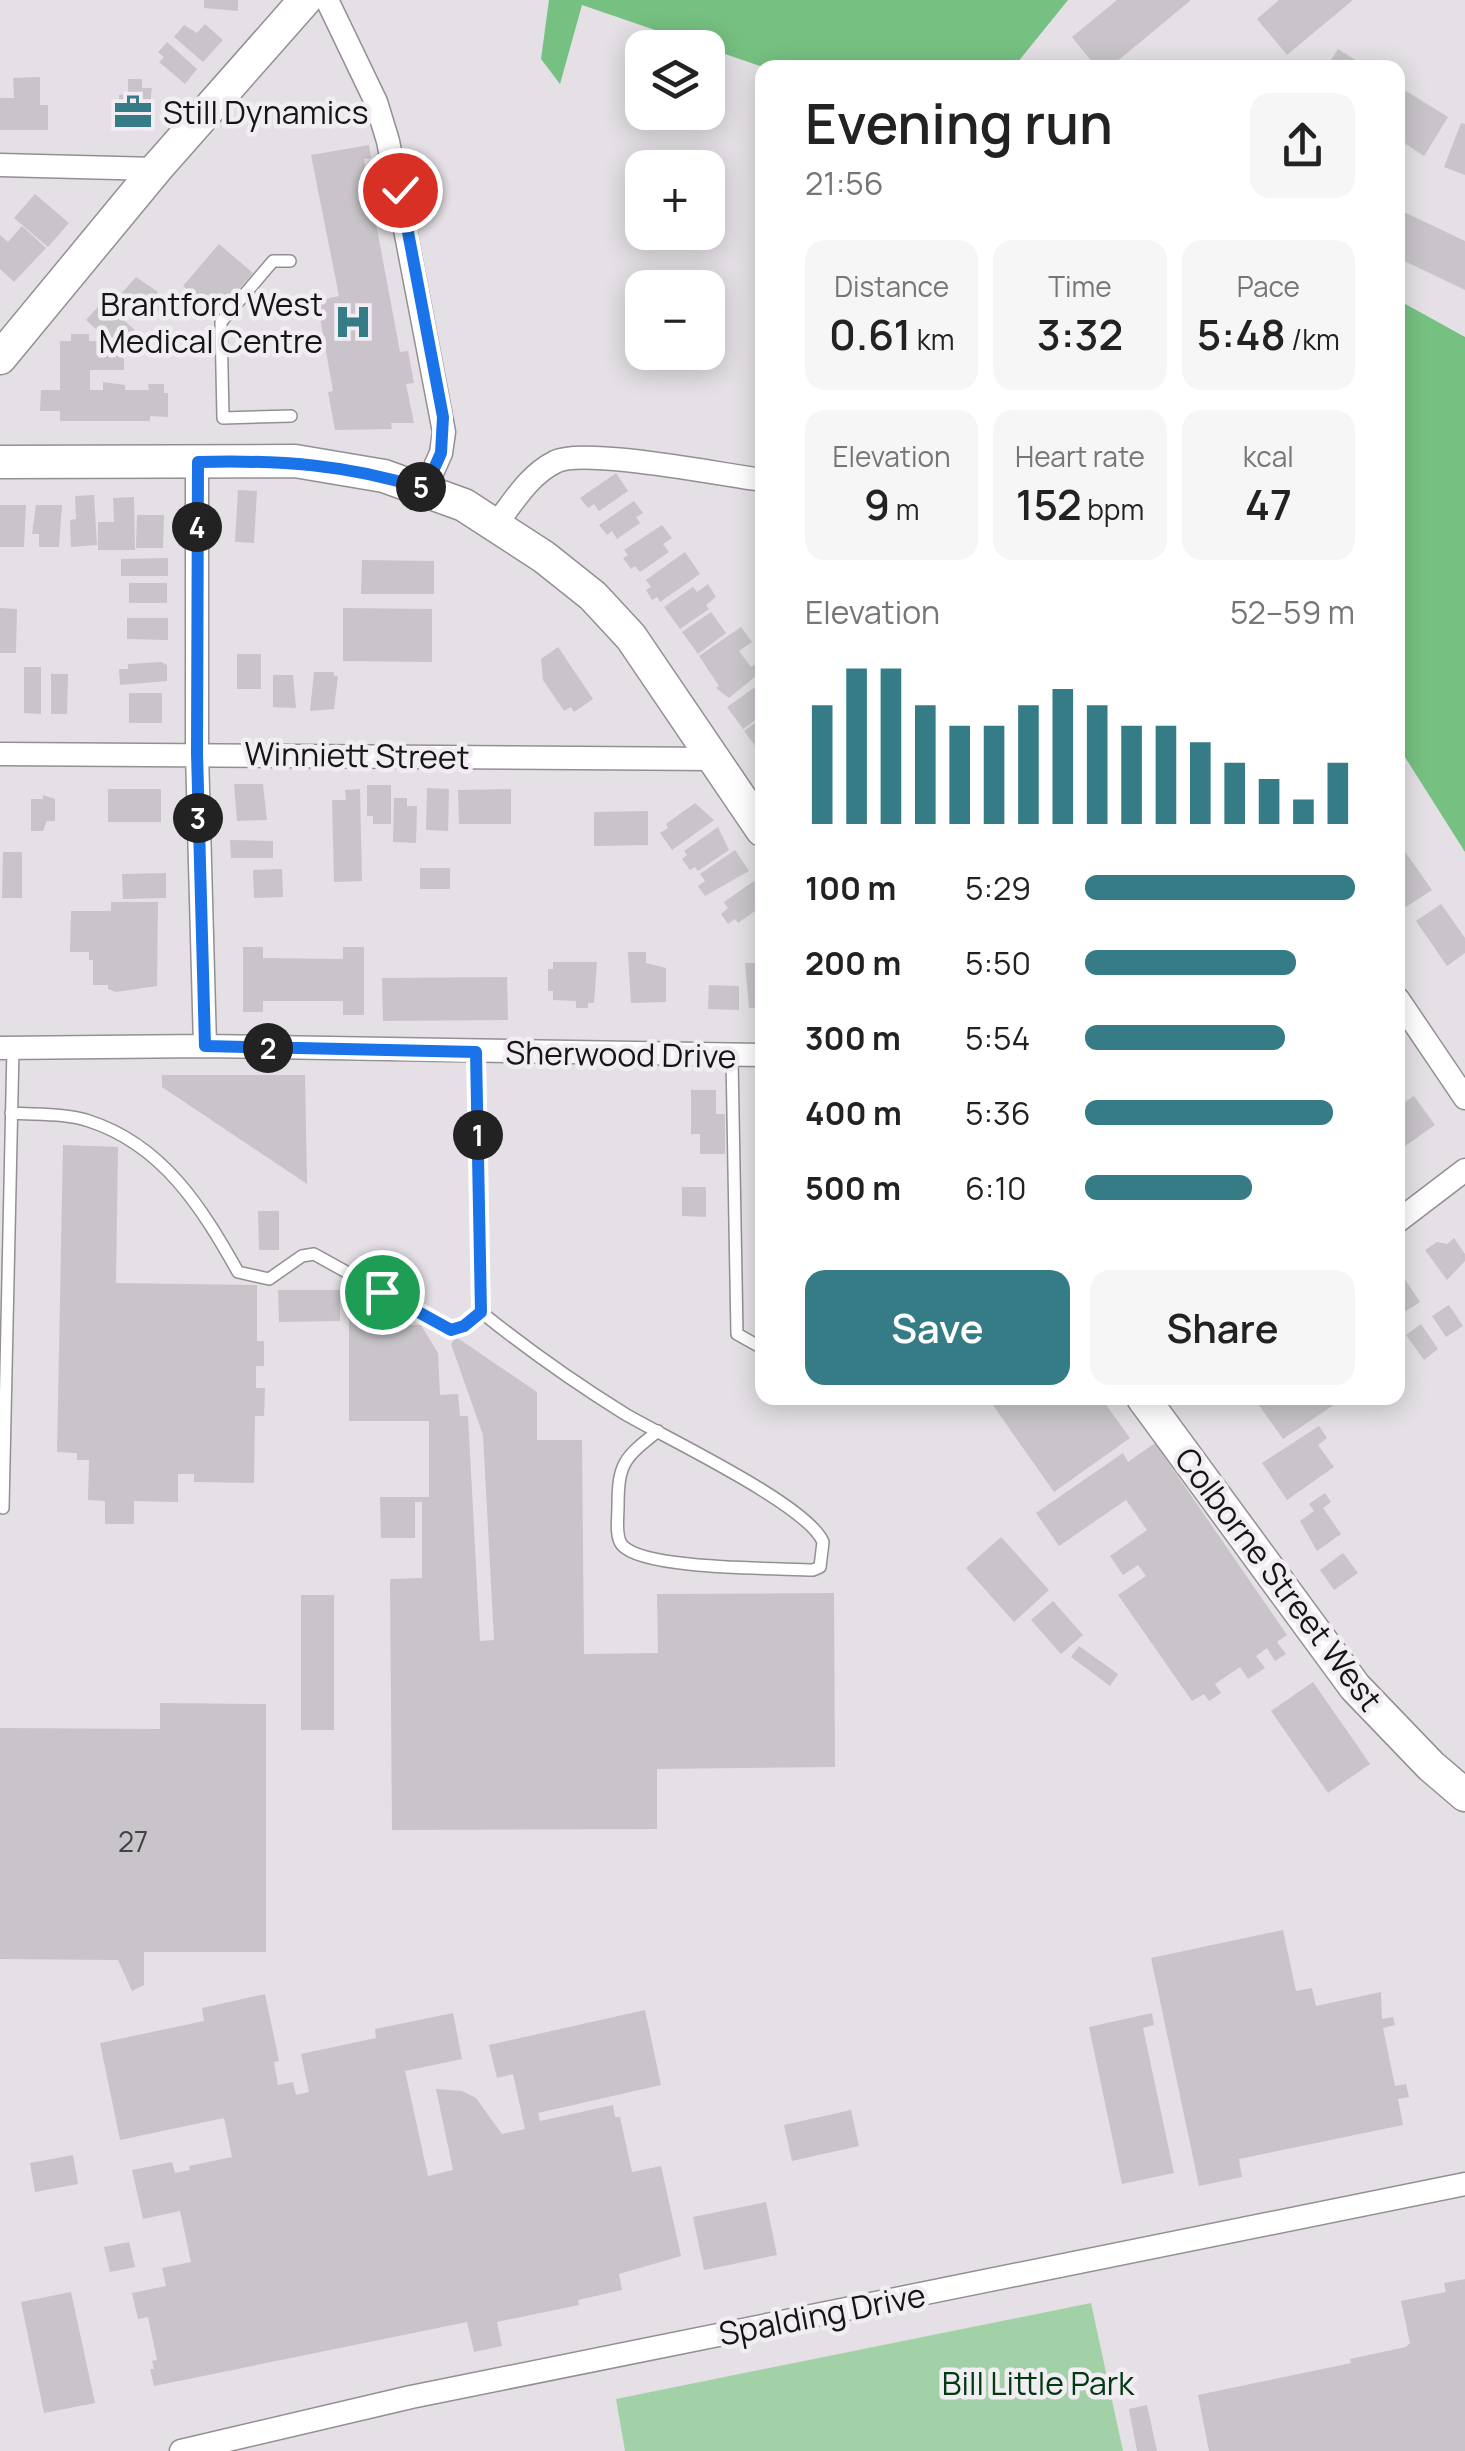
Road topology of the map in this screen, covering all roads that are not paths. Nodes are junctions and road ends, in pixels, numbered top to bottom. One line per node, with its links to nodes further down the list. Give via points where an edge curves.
1 (306, 0): 4 (main road)
2 (327, 0): 11 (street, via 376,102 400,190 443,417 441,453)
3 (0, 165): 4 (street)
4 (156, 169): 6 (main road)
5 (290, 261): 7 (lane, via 273,261 221,322 222,418)
6 (0, 358)
7 (291, 416)
8 (0, 462): 9 (main road)
9 (198, 462): 11 (main road, via 295,461); 13 (street)
10 (755, 479): 12 (street, via 573,456 537,474)
11 (425, 489): 12 (main road)
12 (497, 523): 15 (main road, via 593,596 631,637)
13 (197, 753): 14 (street, Winniett Street); 15 (street, Winniett Street); 18 (street)
14 (0, 754)
15 (714, 759): 16 (main road)
16 (753, 796)
17 (1405, 1010): 23 (street)
18 (205, 1046): 19 (street, Sherwood Drive); 20 (street, Sherwood Drive)
19 (6, 1048): 24 (lane)
20 (476, 1052): 22 (street, Sherwood Drive); 27 (lane)
21 (755, 1056): 22 (street, Sherwood Drive)
22 (732, 1057): 28 (lane, via 737,1334)
23 (1465, 1098)
24 (11, 1113): 27 (lane, via 87,1120 133,1142 205,1212 238,1272 269,1279 314,1254 451,1330); 31 (lane)
25 (1465, 1170): 26 (street)
26 (1405, 1217)
27 (481, 1312): 30 (lane, via 532,1353)
28 (755, 1344)
29 (1156, 1405): 32 (main road, Colborne Street West, via 1355,1687)
30 (658, 1431): 30 (lane, via 806,1521 824,1542 820,1567 654,1561 624,1548 618,1474 624,1460)
31 (3, 1508)
32 (1465, 1795)
33 (1465, 2184): 34 (street, Spalding Drive, via 411,2398)
34 (181, 2451)

